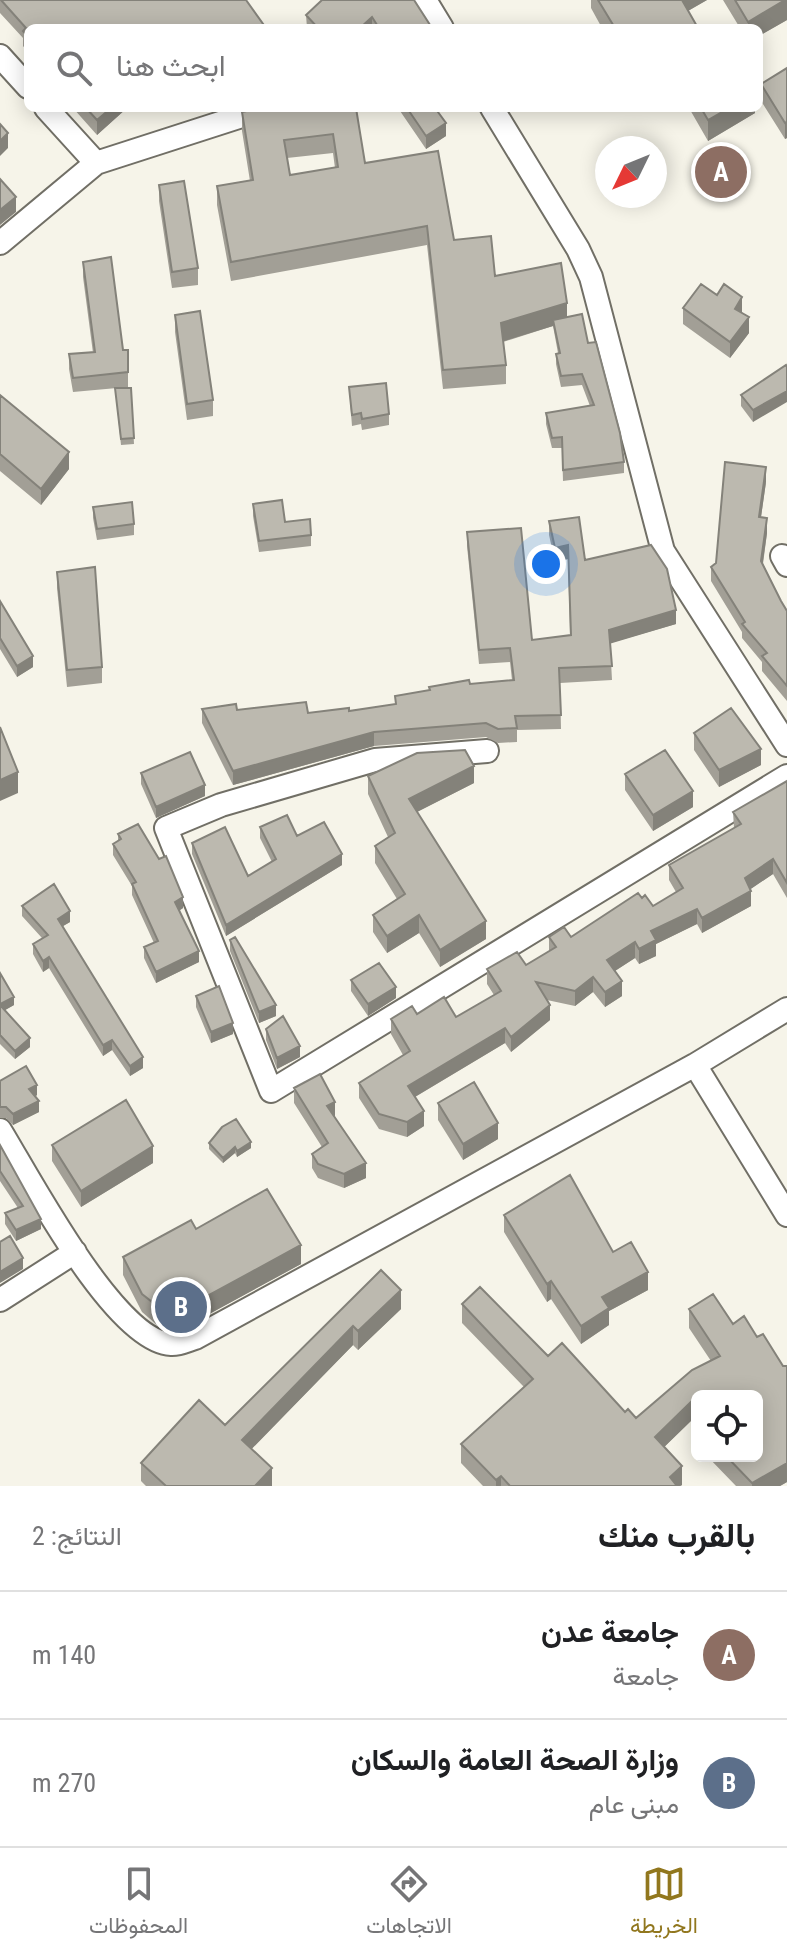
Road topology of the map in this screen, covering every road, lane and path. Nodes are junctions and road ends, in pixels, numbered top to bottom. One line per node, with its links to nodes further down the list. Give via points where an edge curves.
1 (425, 0): 2 (street)
2 (440, 24)
3 (0, 56): 4 (street)
4 (24, 83)
5 (50, 112): 8 (street)
6 (494, 112): 10 (street, via 591,277 663,551)
7 (245, 115): 8 (street)
8 (96, 163): 9 (street)
9 (0, 243)
10 (787, 745)
11 (487, 751): 12 (street, via 375,760 221,805 166,828 271,1091)
12 (787, 776)
13 (787, 1009): 14 (street)
14 (695, 1065): 16 (street); 17 (street, via 195,1338 172,1345 133,1327)
15 (0, 1130): 17 (street)
16 (787, 1215)
17 (75, 1252): 18 (street)
18 (0, 1300)

